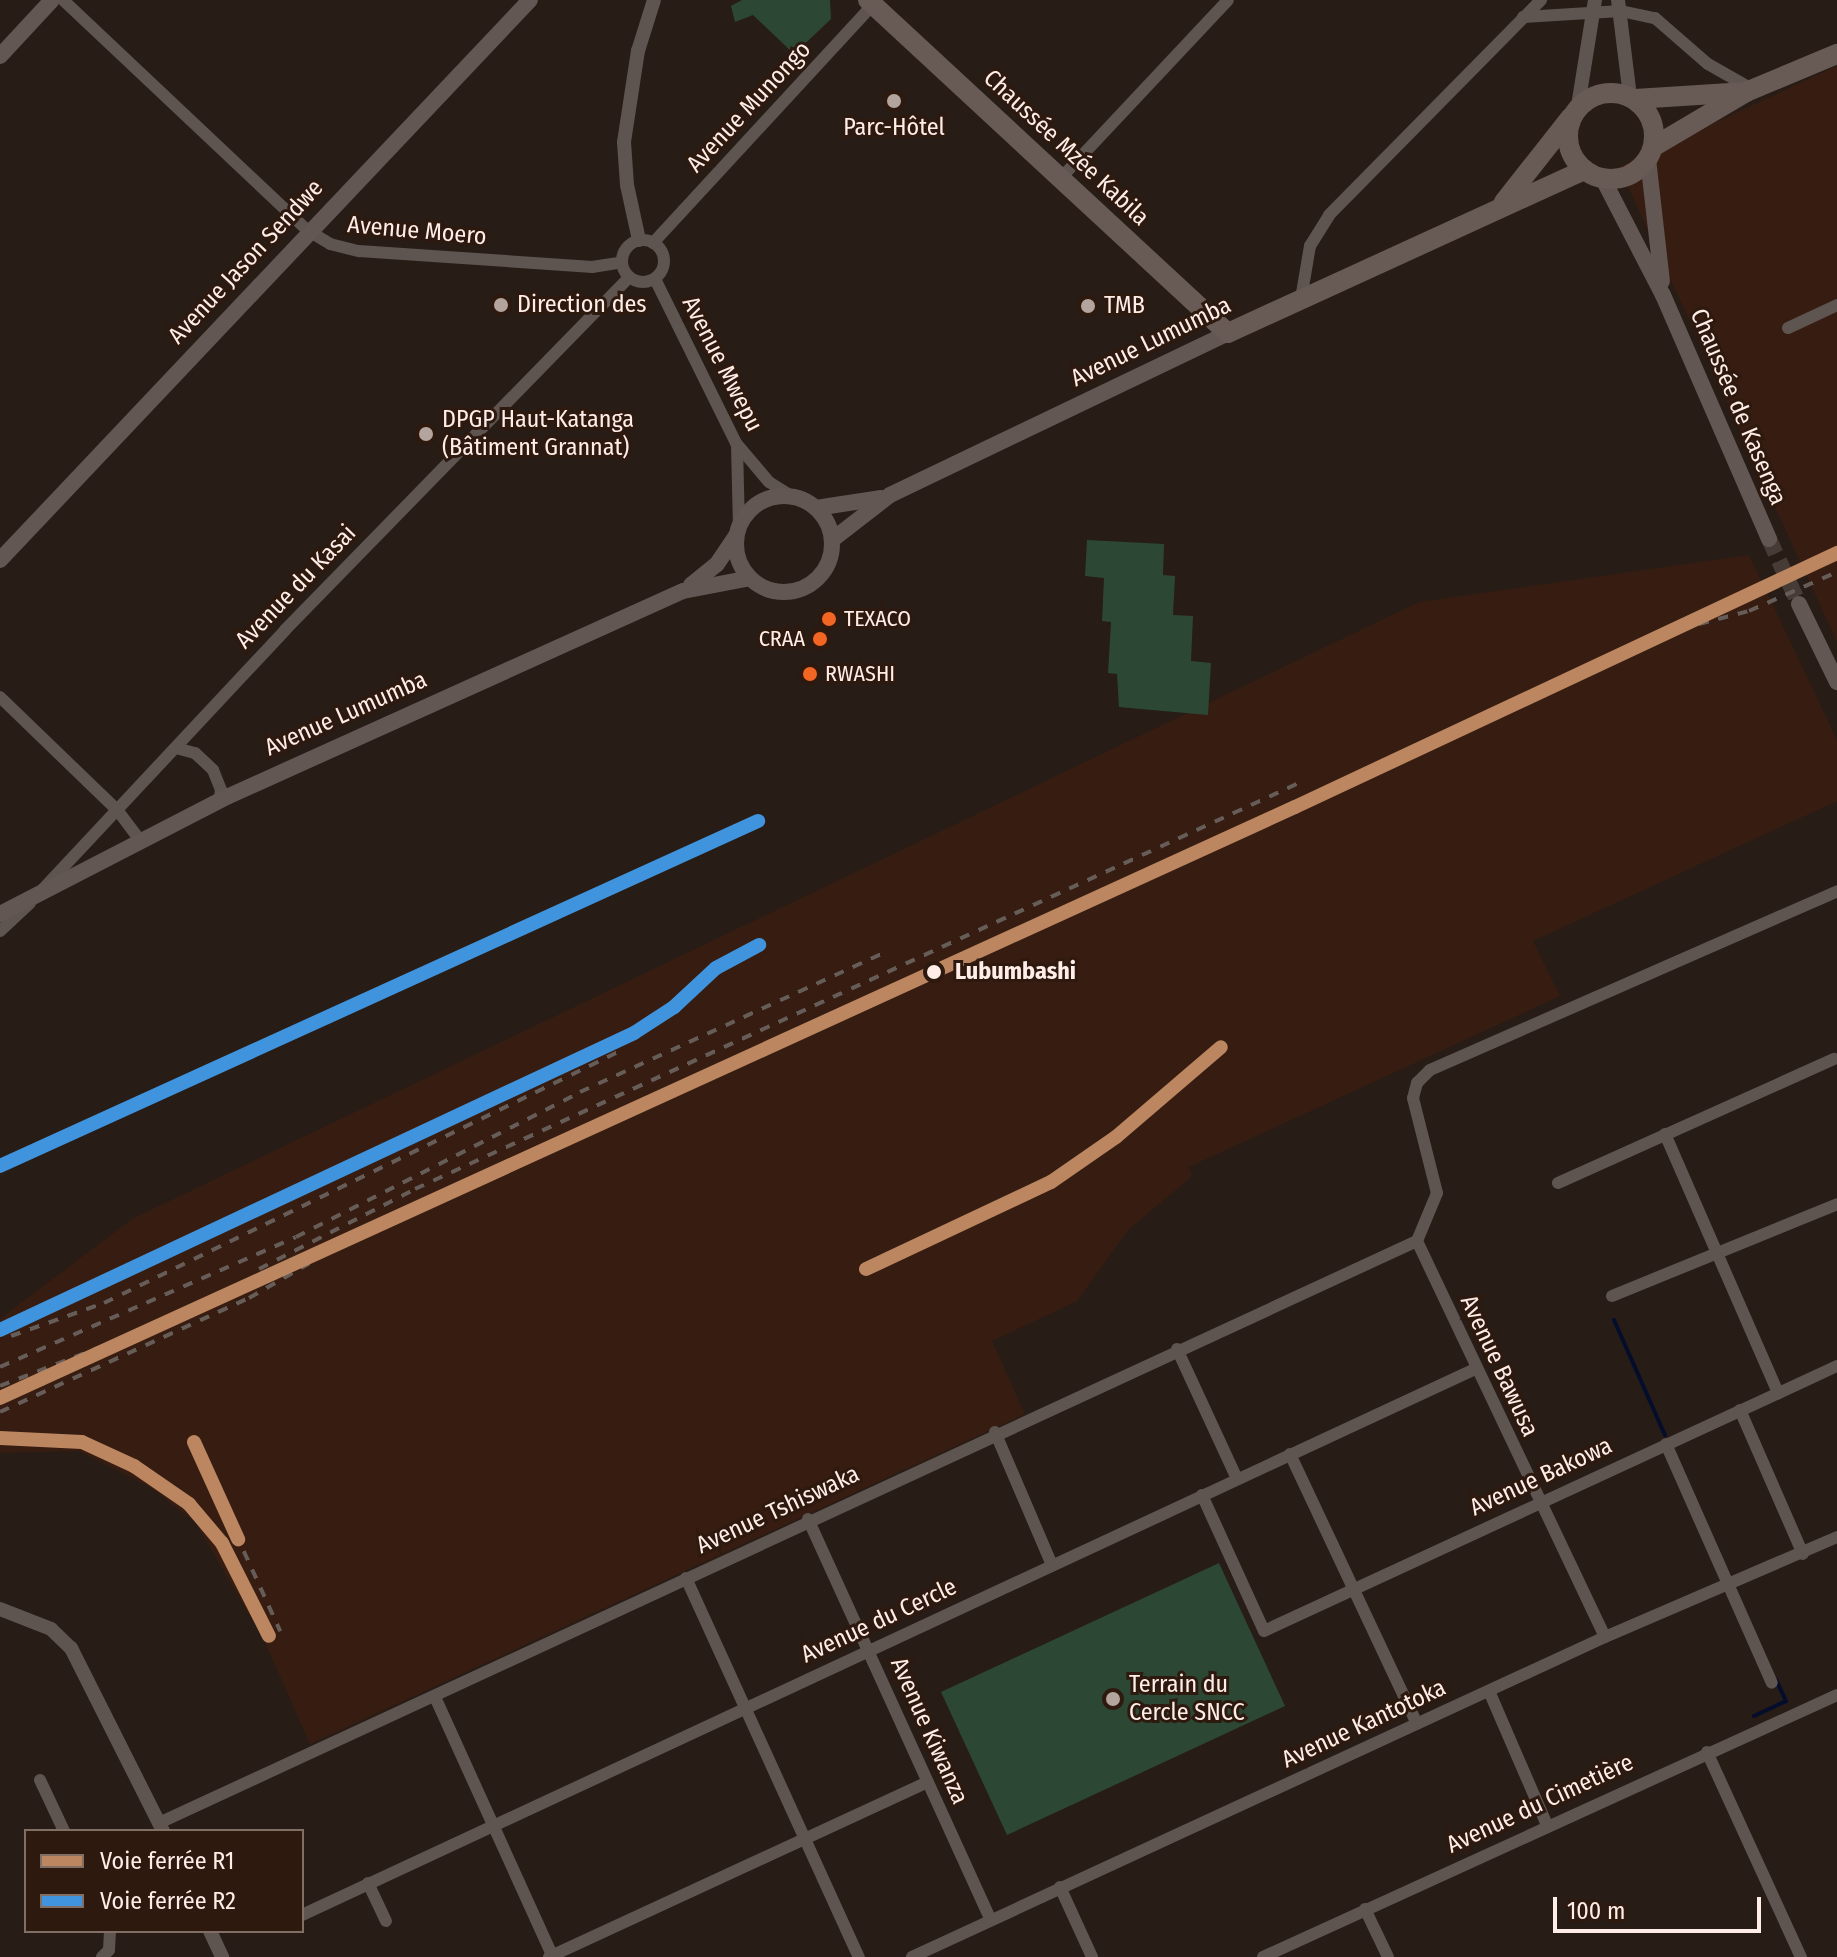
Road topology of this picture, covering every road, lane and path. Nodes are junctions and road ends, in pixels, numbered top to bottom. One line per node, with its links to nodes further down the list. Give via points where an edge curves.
1 (52, 0): 12 (main road)
2 (63, 0): 20 (street, Avenue Moero)
3 (530, 0): 20 (main road, Avenue Jason Sendwe)
4 (654, 0): 21 (street, via 638,51 624,142 627,185)
5 (1228, 0): 18 (street)
6 (1541, 0): 10 (street)
7 (872, 1): 18 (highway, Chaussée Mzée Kabila); 21 (street, Avenue Munongo)
8 (1594, 6): 9 (street); 10 (street); 15 (street)
9 (1619, 6): 13 (street, via 1655,18); 14 (street)
10 (1523, 17): 26 (street, via 1329,215 1310,246)
11 (1836, 54): 13 (highway, Avenue Lumumba)
12 (0, 56)
13 (1749, 91): 14 (highway, Avenue Lumumba); 16 (highway, Avenue Lumumba)
14 (1632, 98): 15 (highway, Avenue Lumumba, via 1602,93); 16 (highway, via 1652,121)
15 (1575, 111): 17 (highway, via 1568,145); 19 (highway, Avenue Lumumba)
16 (1650, 153): 17 (highway, Avenue Lumumba, via 1628,176); 25 (main road)
17 (1594, 174): 19 (highway, Avenue Lumumba); 25 (main road)
18 (1060, 179): 29 (highway, Chaussée Mzée Kabila)
19 (1502, 205): 26 (highway, Avenue Lumumba)
20 (307, 230): 22 (street, Avenue Moero, via 330,244 359,251 592,267); 37 (main road, Avenue Jason Sendwe)
21 (646, 242): 22 (street, via 627,248); 24 (street, via 664,265)
22 (622, 262): 23 (street)
23 (629, 277): 24 (street, via 642,283); 43 (street, Avenue du Kasai)
24 (655, 279): 30 (street, Avenue Mwepu)
25 (1663, 295): 35 (main road, Chaussée de Kasenga)
26 (1301, 299): 29 (highway, Avenue Lumumba)
27 (1837, 305): 28 (street)
28 (1788, 328)
29 (1228, 333): 31 (main road, Avenue Lumumba)
30 (736, 443): 32 (street, Avenue Mwepu, via 769,482); 34 (street)
31 (890, 495): 33 (main road); 36 (main road, Avenue Lumumba)
32 (791, 496): 33 (main road); 34 (main road, via 756,504)
33 (816, 508): 36 (main road)
34 (737, 532): 38 (main road, via 737,555); 39 (main road, via 717,564)
35 (1769, 539)
36 (832, 540): 38 (main road, via 823,572 800,589 773,591)
37 (0, 560)
38 (750, 578): 39 (main road)
39 (683, 591): 44 (main road, Avenue Lumumba)
40 (1799, 604): 41 (main road)
41 (1837, 682)
42 (0, 697): 45 (street)
43 (176, 748): 44 (street, via 195,753 213,770 221,790); 45 (street, Avenue du Kasai)
44 (219, 801): 46 (main road, Avenue Lumumba)
45 (118, 811): 46 (street); 48 (street, Avenue du Kasai)
46 (141, 841): 48 (main road, Avenue Lumumba)
47 (1837, 891): 55 (street, via 1430,1070 1417,1083 1413,1098 1437,1193)
48 (37, 897): 49 (main road, Avenue Lumumba); 50 (street, Avenue du Kasai)
49 (0, 914)
50 (0, 931)
51 (1834, 1059): 52 (street)
52 (1665, 1134): 53 (street); 56 (street)
53 (1558, 1183)
54 (1837, 1204): 56 (street)
55 (1417, 1241): 58 (street, Avenue Tshiswaka); 60 (street, Avenue Bawusa)
56 (1718, 1251): 57 (street); 61 (street)
57 (1612, 1296)
58 (1177, 1349): 63 (street, Avenue Tshiswaka); 66 (street)
59 (1837, 1366): 61 (street, Avenue Bakowa)
60 (1475, 1369): 65 (street, Avenue du Cercle); 68 (street, Avenue Bawusa)
61 (1778, 1393): 62 (street, Avenue Bakowa)
62 (1740, 1410): 64 (street, Avenue Bakowa); 71 (street)
63 (995, 1432): 69 (street, Avenue Tshiswaka); 72 (street)
64 (1666, 1444): 68 (street, Avenue Bakowa); 74 (street)
65 (1290, 1454): 66 (street, Avenue du Cercle); 75 (street)
66 (1237, 1479): 67 (street, Avenue du Cercle)
67 (1202, 1495): 72 (street, Avenue du Cercle); 75 (street, Avenue Bakowa, via 1264,1631)
68 (1539, 1502): 75 (street, Avenue Bakowa); 77 (street, Avenue Bawusa)
69 (808, 1519): 73 (street, Avenue Tshiswaka); 78 (street, Avenue Kiwanza)
70 (1837, 1537): 71 (street, Avenue Kantotoka)
71 (1803, 1554): 74 (street, Avenue Kantotoka)
72 (1052, 1565): 78 (street, Avenue du Cercle)
73 (686, 1578): 82 (street, Avenue Tshiswaka); 83 (street)
74 (1728, 1586): 77 (street, Avenue Kantotoka); 79 (street)
75 (1353, 1589): 84 (street)
76 (0, 1609): 90 (street, via 51,1629 71,1648)
77 (1605, 1637): 80 (street, Avenue Kantotoka)
78 (868, 1650): 83 (street, Avenue du Cercle); 87 (street, Avenue Kiwanza)
79 (1772, 1683)
80 (1489, 1691): 84 (street, Avenue Kantotoka); 89 (street)
81 (1837, 1695): 85 (street, Avenue du Cimetière)
82 (435, 1697): 88 (street); 90 (street, Avenue Tshiswaka)
83 (746, 1707): 88 (street, Avenue du Cercle); 92 (street)
84 (1417, 1724): 94 (street, Avenue Kantotoka)
85 (1707, 1752): 89 (street, Avenue du Cimetière); 109 (street)
86 (40, 1780): 91 (street)
87 (928, 1782): 92 (street); 97 (street, Avenue Kiwanza)
88 (493, 1824): 93 (street, Avenue du Cercle); 101 (street)
89 (1547, 1825): 95 (street, Avenue du Cimetière)
90 (161, 1827)
91 (63, 1829)
92 (806, 1840): 101 (street); 104 (street)
93 (368, 1883): 96 (street, Avenue du Cercle); 98 (street)
94 (1060, 1887): 97 (street, Avenue Kantotoka); 106 (street)
95 (1365, 1909): 107 (street, Avenue du Cimetière); 108 (street)
96 (304, 1914)
97 (990, 1919): 105 (street, Avenue Kantotoka)
98 (386, 1921)
99 (110, 1933): 102 (street, via 109,1950)
100 (211, 1933): 103 (street)
101 (551, 1956)
102 (102, 1957)
103 (222, 1957)
104 (859, 1957)
105 (912, 1957)
106 (1092, 1957)
107 (1263, 1957)
108 (1388, 1957)
109 (1801, 1957)

